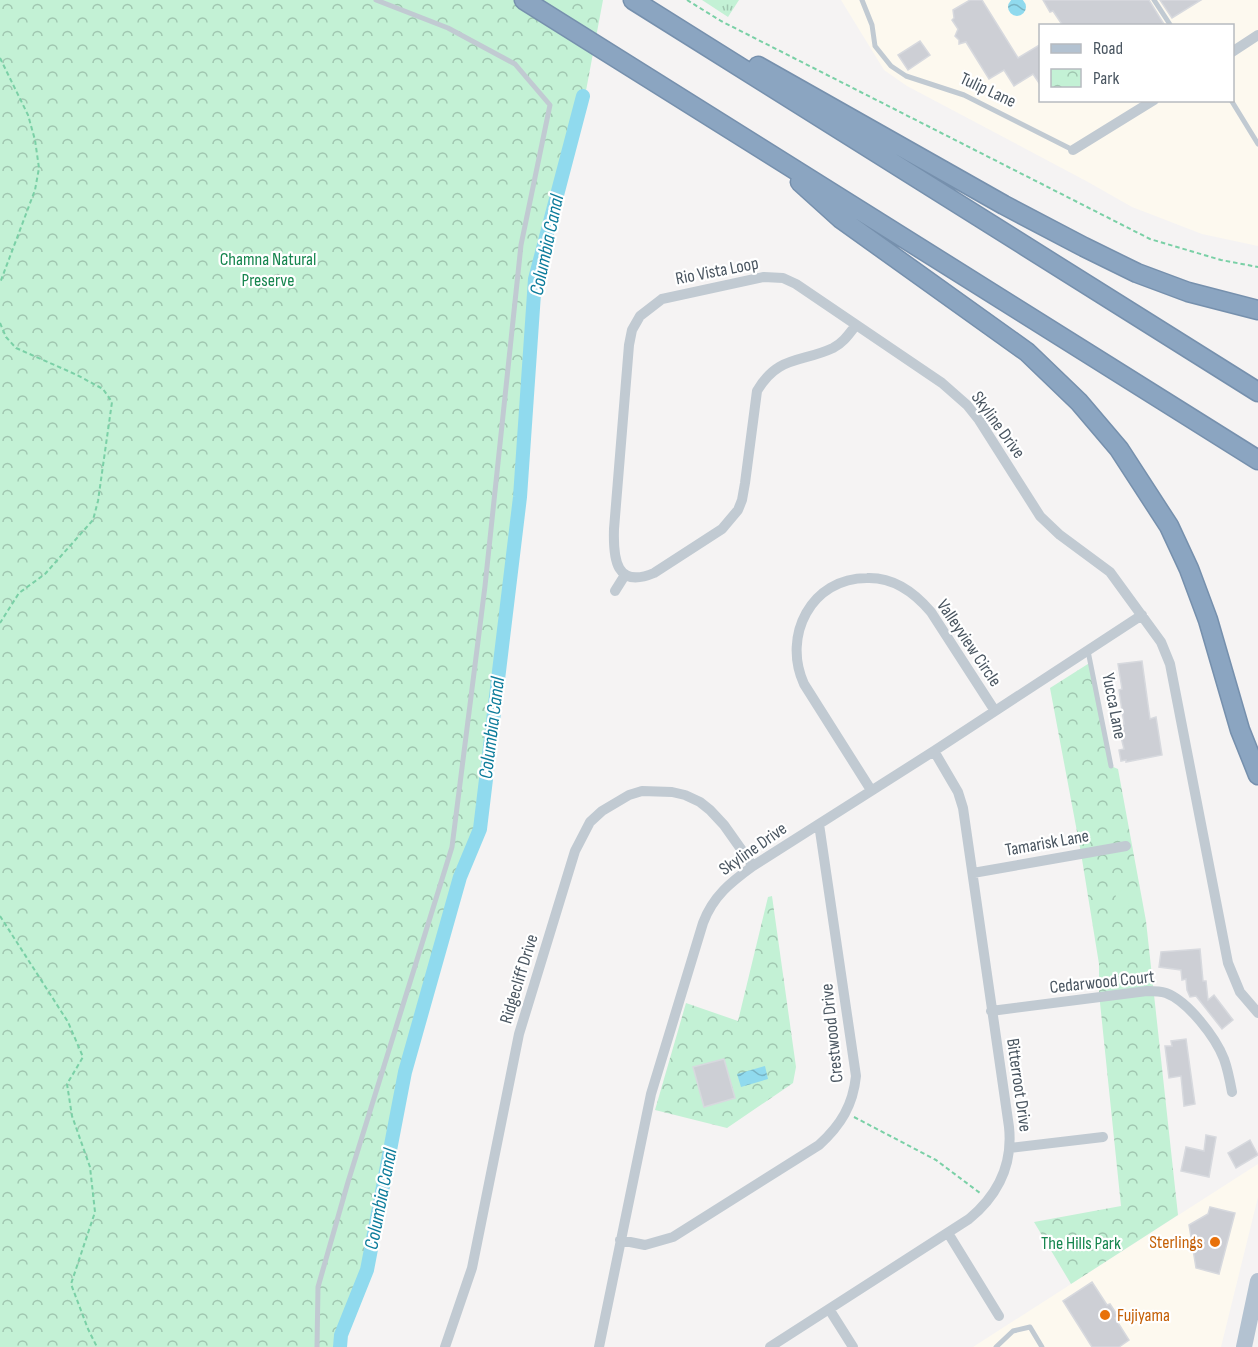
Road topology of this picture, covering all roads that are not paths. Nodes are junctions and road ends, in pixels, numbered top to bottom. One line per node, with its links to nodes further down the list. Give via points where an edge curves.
1 (376, 0): 43 (lane, via 448,28 515,64 550,105 521,245 452,847 318,1287)
2 (524, 0): 13 (highway)
3 (633, 0): 8 (highway)
4 (862, 0): 14 (lane, Tulip Lane, via 875,46 891,66 906,76 964,95)
5 (1154, 0): 6 (lane)
6 (1170, 24)
7 (1258, 35): 9 (street)
8 (690, 36): 15 (highway, via 765,69 1084,248 1179,289); 17 (highway)
9 (1234, 51)
10 (1151, 102): 14 (street, Tulip Lane)
11 (1232, 102): 12 (lane)
12 (1258, 144)
13 (763, 148): 18 (highway); 26 (highway, via 841,219 1027,352 1079,402 1119,449 1169,526 1189,568)
14 (1073, 150)
15 (1258, 309)
16 (856, 325): 19 (street, via 833,348 782,364 762,382 757,391 742,500 728,524 654,573 635,578); 19 (street, Rio Vista Loop, via 796,284 783,278 764,277 662,299 640,316 629,345 614,529 615,557); 21 (street, Skyline Drive, via 942,383 967,405 1040,516 1110,572)
17 (1258, 392)
18 (1258, 460)
19 (625, 575): 20 (street)
20 (615, 591)
21 (1142, 615): 22 (street, Skyline Drive); 33 (street, Skyline Drive, via 1161,642 1170,664 1229,969 1240,992)
22 (1088, 651): 23 (street, Skyline Drive); 25 (lane, Yucca Lane)
23 (995, 711): 24 (street, Skyline Drive); 27 (street, Valleyview Circle, via 920,599 906,589 868,578 833,587 807,611 800,626 796,640 798,671)
24 (934, 751): 27 (street, Skyline Drive); 31 (street, Bitterroot Drive, via 958,792)
25 (1111, 766)
26 (1258, 775)
27 (871, 790): 28 (street, Skyline Drive)
28 (819, 824): 30 (street, Skyline Drive); 38 (street, Crestwood Drive, via 856,1076 846,1113 819,1145 673,1237 645,1245)
29 (1126, 846): 31 (street, Tamarisk Lane)
30 (753, 866): 38 (street, Skyline Drive, via 718,895 703,922 651,1094); 44 (street, Ridgecliff Drive, via 711,810 685,795 629,795 590,822 575,851 519,1034 472,1268)
31 (973, 873): 32 (street, Bitterroot Drive)
32 (991, 1011): 34 (street, Cedarwood Court, via 1147,991 1165,993 1182,1002 1216,1044); 36 (street, Bitterroot Drive)
33 (1258, 1013)
34 (1232, 1092)
35 (1103, 1137): 36 (street)
36 (1010, 1148): 37 (street, Bitterroot Drive, via 1006,1170 989,1200)
37 (948, 1233): 40 (street, Bitterroot Drive); 41 (street)
38 (620, 1240): 45 (street, Skyline Drive)
39 (1258, 1281): 42 (main road)
40 (829, 1309): 46 (street, Bitterroot Drive); 47 (street)
41 (999, 1316)
42 (1254, 1321): 50 (main road)
43 (317, 1347)
44 (445, 1347)
45 (599, 1347)
46 (770, 1347)
47 (853, 1347)
48 (996, 1347): 49 (lane, via 1013,1331 1030,1327)
49 (1042, 1347)
50 (1244, 1347)

